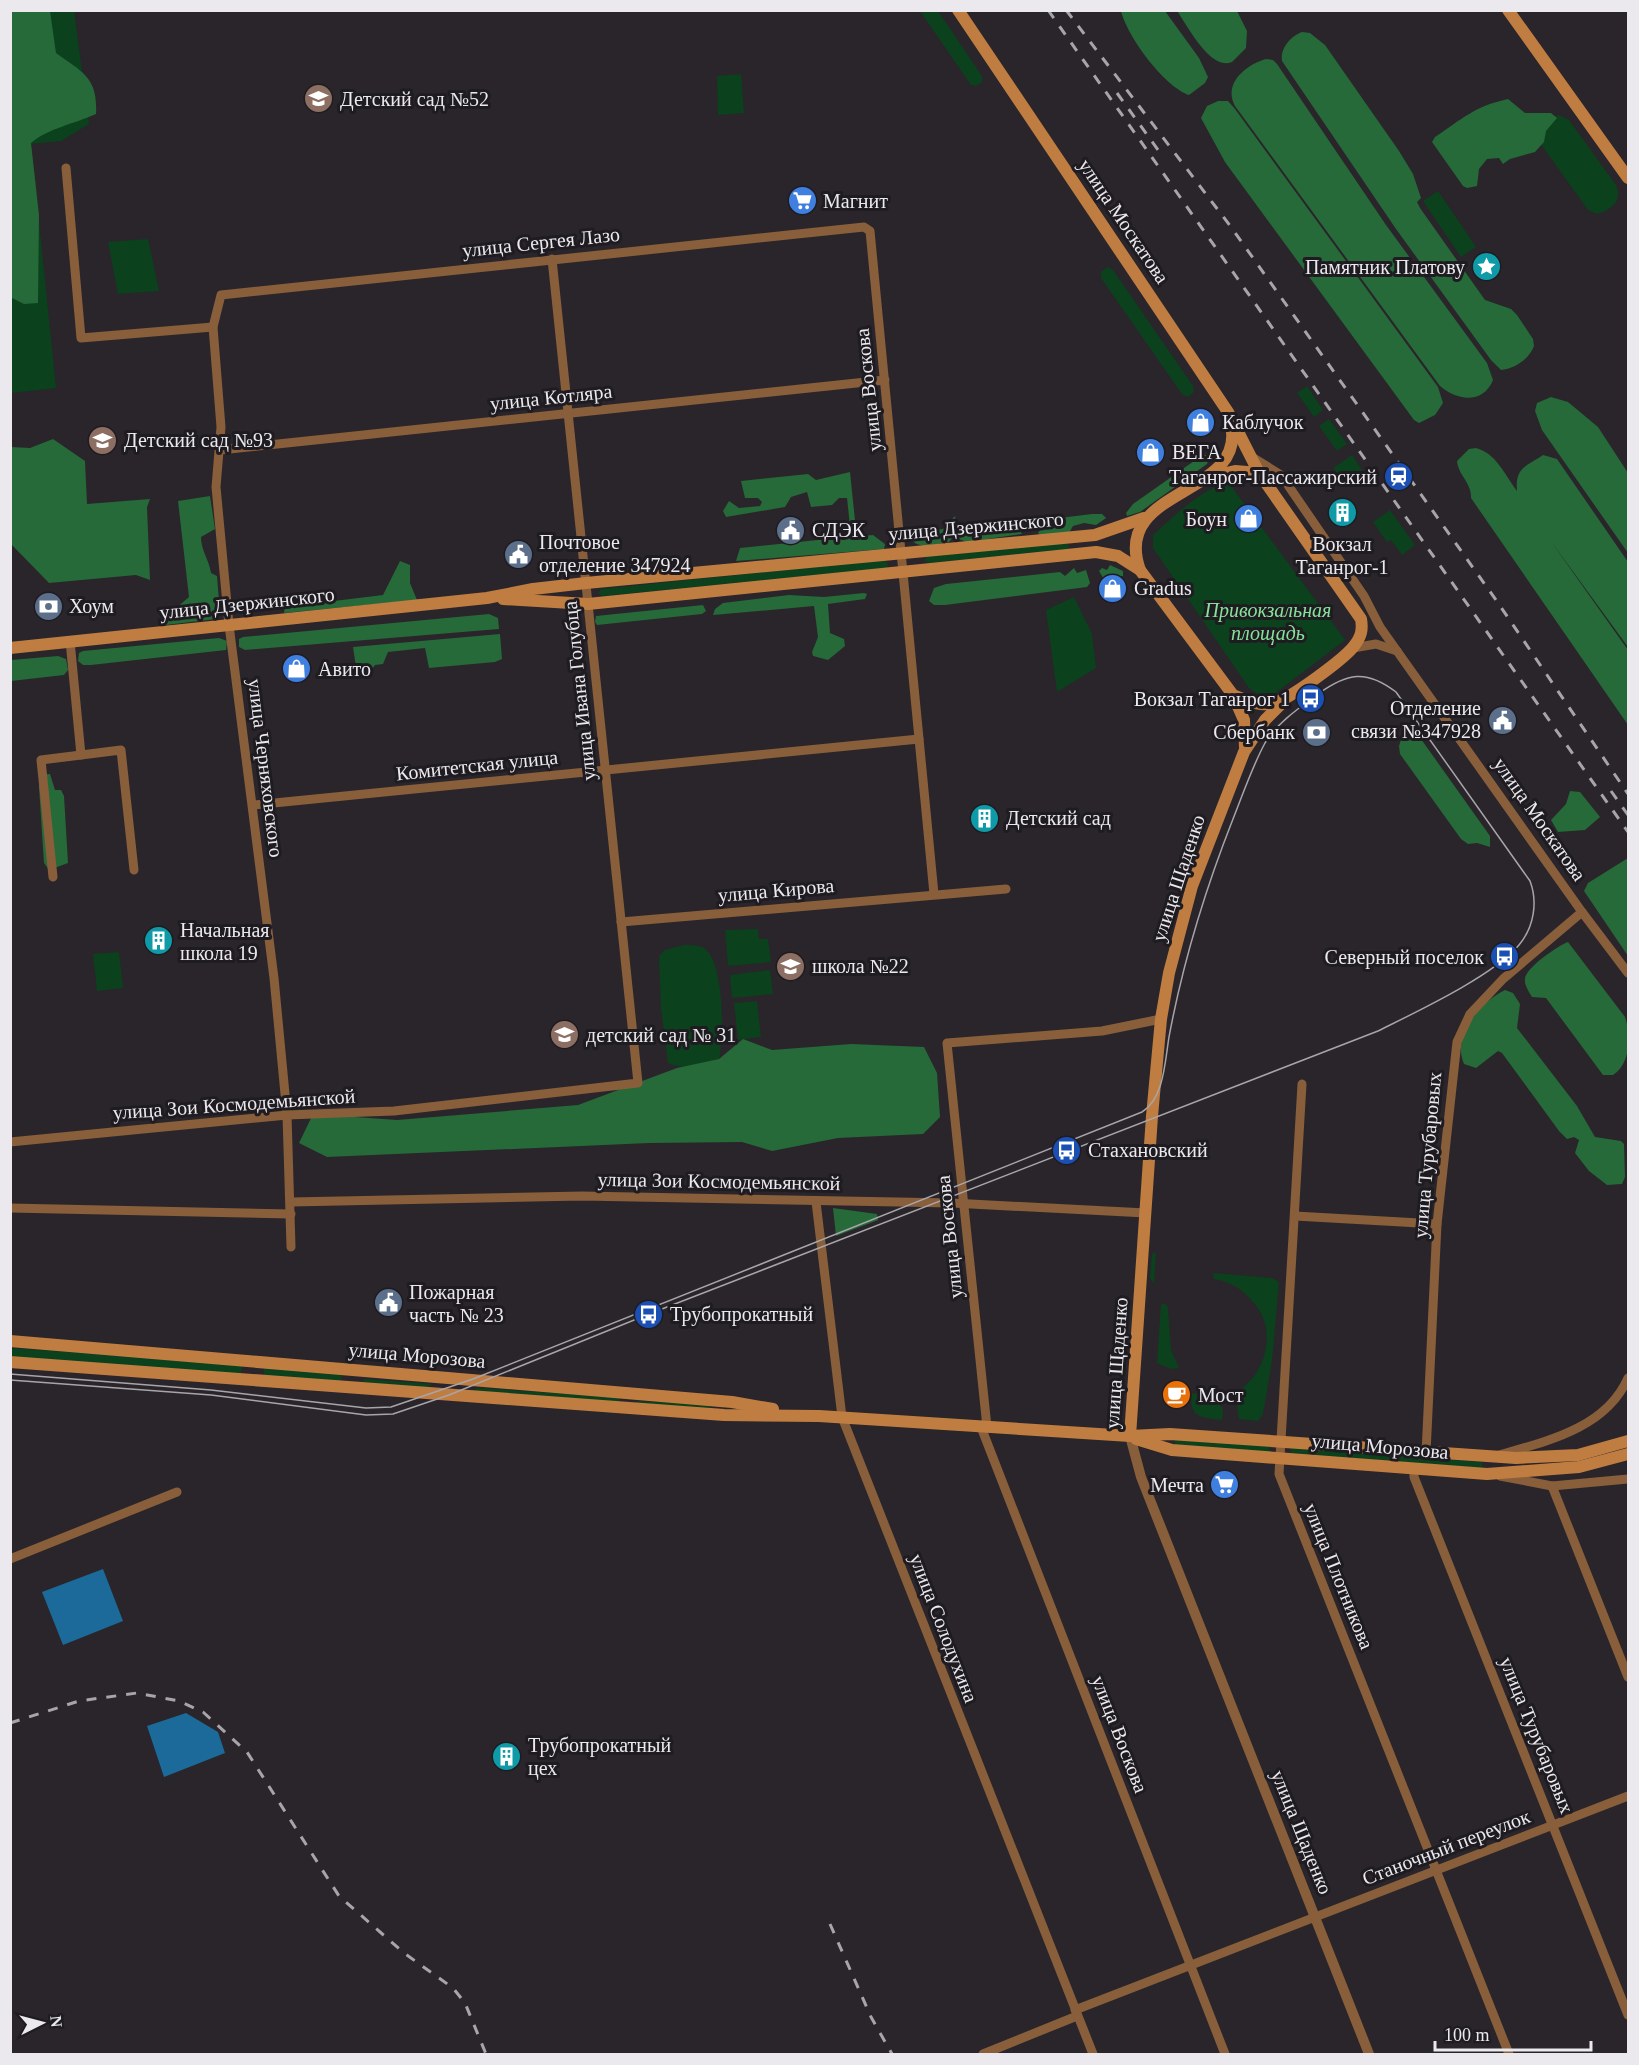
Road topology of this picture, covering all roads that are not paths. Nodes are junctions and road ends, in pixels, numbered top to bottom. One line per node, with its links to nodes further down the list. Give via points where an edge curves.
1 (958, 10): 10 (main road, улица Москатова)
2 (1508, 10): 4 (main road)
3 (66, 168): 8 (street, via 81,338)
4 (1629, 178)
5 (864, 227): 6 (street, улица Сергея Лазо); 9 (street, улица Воскова, via 870,231)
6 (552, 259): 7 (street, улица Сергея Лазо); 11 (street, улица Ивана Голубца)
7 (221, 295): 8 (street, улица Черняховского)
8 (213, 327): 12 (street, улица Черняховского)
9 (885, 380): 11 (street, улица Котляра); 18 (street, улица Воскова)
10 (1228, 412): 13 (main road, улица Москатова); 16 (main road, via 1233,434 1231,448)
11 (568, 413): 12 (street, улица Котляра); 21 (street, улица Ивана Голубца)
12 (220, 450): 25 (street, улица Черняховского, via 216,487)
13 (1252, 457): 14 (main road, улица Москатова); 15 (street, улица Москатова)
14 (1259, 473): 15 (street); 16 (main road, via 1235,471); 24 (main road, улица Москатова)
15 (1281, 475): 26 (street, улица Москатова, via 1364,596)
16 (1207, 477): 17 (main road)
17 (1144, 518): 18 (main road, улица Дзержинского, via 1095,535); 19 (main road, via 1134,546)
18 (902, 552): 20 (street, улица Воскова); 21 (main road, улица Дзержинского)
19 (1140, 570): 20 (main road, улица Дзержинского, via 1118,556 1096,552); 31 (main road)
20 (904, 573): 23 (main road, улица Дзержинского); 33 (street)
21 (586, 583): 22 (main road, улица Дзержинского); 23 (street, улица Ивана Голубца)
22 (487, 598): 23 (main road, улица Дзержинского); 25 (main road, улица Дзержинского)
23 (588, 604): 36 (street, улица Ивана Голубца)
24 (1361, 619): 26 (street, улица Москатова); 29 (main road, via 1363,629)
25 (229, 625): 27 (main road, улица Дзержинского); 37 (street, улица Черняховского)
26 (1380, 627): 30 (street, улица Москатова)
27 (70, 641): 28 (main road, улица Дзержинского); 35 (street)
28 (10, 648)
29 (1353, 648): 30 (street, via 1376,644); 32 (main road)
30 (1399, 652): 42 (street, улица Москатова)
31 (1233, 695): 32 (main road, via 1265,704); 34 (main road, улица Щаденко, via 1247,734)
32 (1289, 696): 34 (main road, улица Щаденко, via 1265,720)
33 (920, 739): 36 (street, Комитетская улица); 41 (street)
34 (1244, 752): 45 (main road, улица Щаденко, via 1192,886)
35 (81, 755): 38 (street, via 122,750); 39 (street, via 41,760)
36 (605, 770): 37 (street, Комитетская улица); 43 (street, улица Ивана Голубца)
37 (253, 805): 48 (street, улица Черняховского)
38 (134, 870)
39 (53, 877)
40 (1006, 889): 41 (street, улица Кирова)
41 (933, 894): 43 (street, улица Кирова)
42 (1582, 912): 44 (street, улица Москатова); 57 (street, улица Турубаровых, via 1503,980 1470,1014 1462,1029 1454,1060)
43 (621, 922): 46 (street, улица Ивана Голубца)
44 (1629, 973)
45 (1161, 1019): 52 (street, улица Воскова, via 1102,1030 947,1043); 54 (main road, улица Щаденко)
46 (638, 1083): 48 (street, улица Зои Космодемьянской, via 394,1111)
47 (1302, 1084): 56 (street, улица Плотникова)
48 (287, 1115): 49 (street, улица Зои Космодемьянской); 50 (street, улица Черняховского)
49 (10, 1142)
50 (291, 1202): 51 (street, улица Зои Космодемьянской, via 560,1196); 55 (street, улица Черняховского)
51 (816, 1202): 52 (street, улица Зои Космодемьянской); 67 (street, улица Солодухина)
52 (963, 1204): 54 (street, улица Зои Космодемьянской); 68 (street, улица Воскова)
53 (10, 1208): 55 (street)
54 (1146, 1213): 69 (main road, улица Щаденко)
55 (291, 1214): 58 (street, улица Черняховского)
56 (1295, 1215): 57 (street); 70 (street, улица Плотникова)
57 (1437, 1224): 72 (street, улица Турубаровых)
58 (291, 1247)
59 (10, 1341): 60 (main road, улица Морозова)
60 (252, 1360): 62 (main road, улица Морозова); 64 (main road)
61 (10, 1362): 64 (main road, улица Морозова)
62 (351, 1368): 65 (main road); 66 (main road, улица Морозова, via 732,1402)
63 (1629, 1378): 75 (street, via 1616,1400 1575,1430)
64 (252, 1381): 65 (main road, улица Морозова)
65 (351, 1389): 66 (main road, улица Морозова, via 724,1415)
66 (819, 1416): 67 (main road, улица Морозова)
67 (842, 1418): 68 (main road, улица Морозова); 88 (street, улица Солодухина)
68 (984, 1427): 69 (main road, улица Морозова); 87 (street, улица Воскова)
69 (1130, 1437): 70 (main road, улица Морозова, via 1170,1434); 74 (main road, улица Морозова, via 1172,1450); 86 (street, улица Щаденко, via 1141,1477)
70 (1281, 1441): 72 (main road, улица Морозова); 74 (street, улица Плотникова)
71 (1629, 1441): 75 (main road, улица Морозова, via 1578,1455)
72 (1426, 1453): 75 (main road, улица Морозова)
73 (1629, 1454): 77 (main road, via 1579,1467)
74 (1280, 1457): 76 (main road, улица Морозова); 85 (street, улица Плотникова, via 1280,1474)
75 (1488, 1458)
76 (1414, 1468): 77 (main road, улица Морозова); 84 (street, улица Турубаровых, via 1414,1477)
77 (1487, 1474): 79 (street, улица Морозова)
78 (1629, 1479): 79 (street, улица Морозова)
79 (1552, 1486): 82 (street)
80 (177, 1492): 81 (street)
81 (10, 1559)
82 (1629, 1677)
83 (1629, 1796): 84 (street, Станочный переулок)
84 (1553, 1825): 85 (street, Станочный переулок); 89 (street, улица Турубаровых)
85 (1436, 1870): 86 (street, Станочный переулок); 94 (street, улица Плотникова)
86 (1315, 1917): 87 (street, Станочный переулок); 93 (street, улица Щаденко)
87 (1190, 1965): 88 (street, Станочный переулок); 92 (street, улица Воскова)
88 (1076, 2013): 90 (street, Станочный переулок); 91 (street, улица Солодухина)
89 (1629, 2015)
90 (983, 2055)
91 (1093, 2055)
92 (1225, 2055)
93 (1369, 2055)
94 (1509, 2055)

